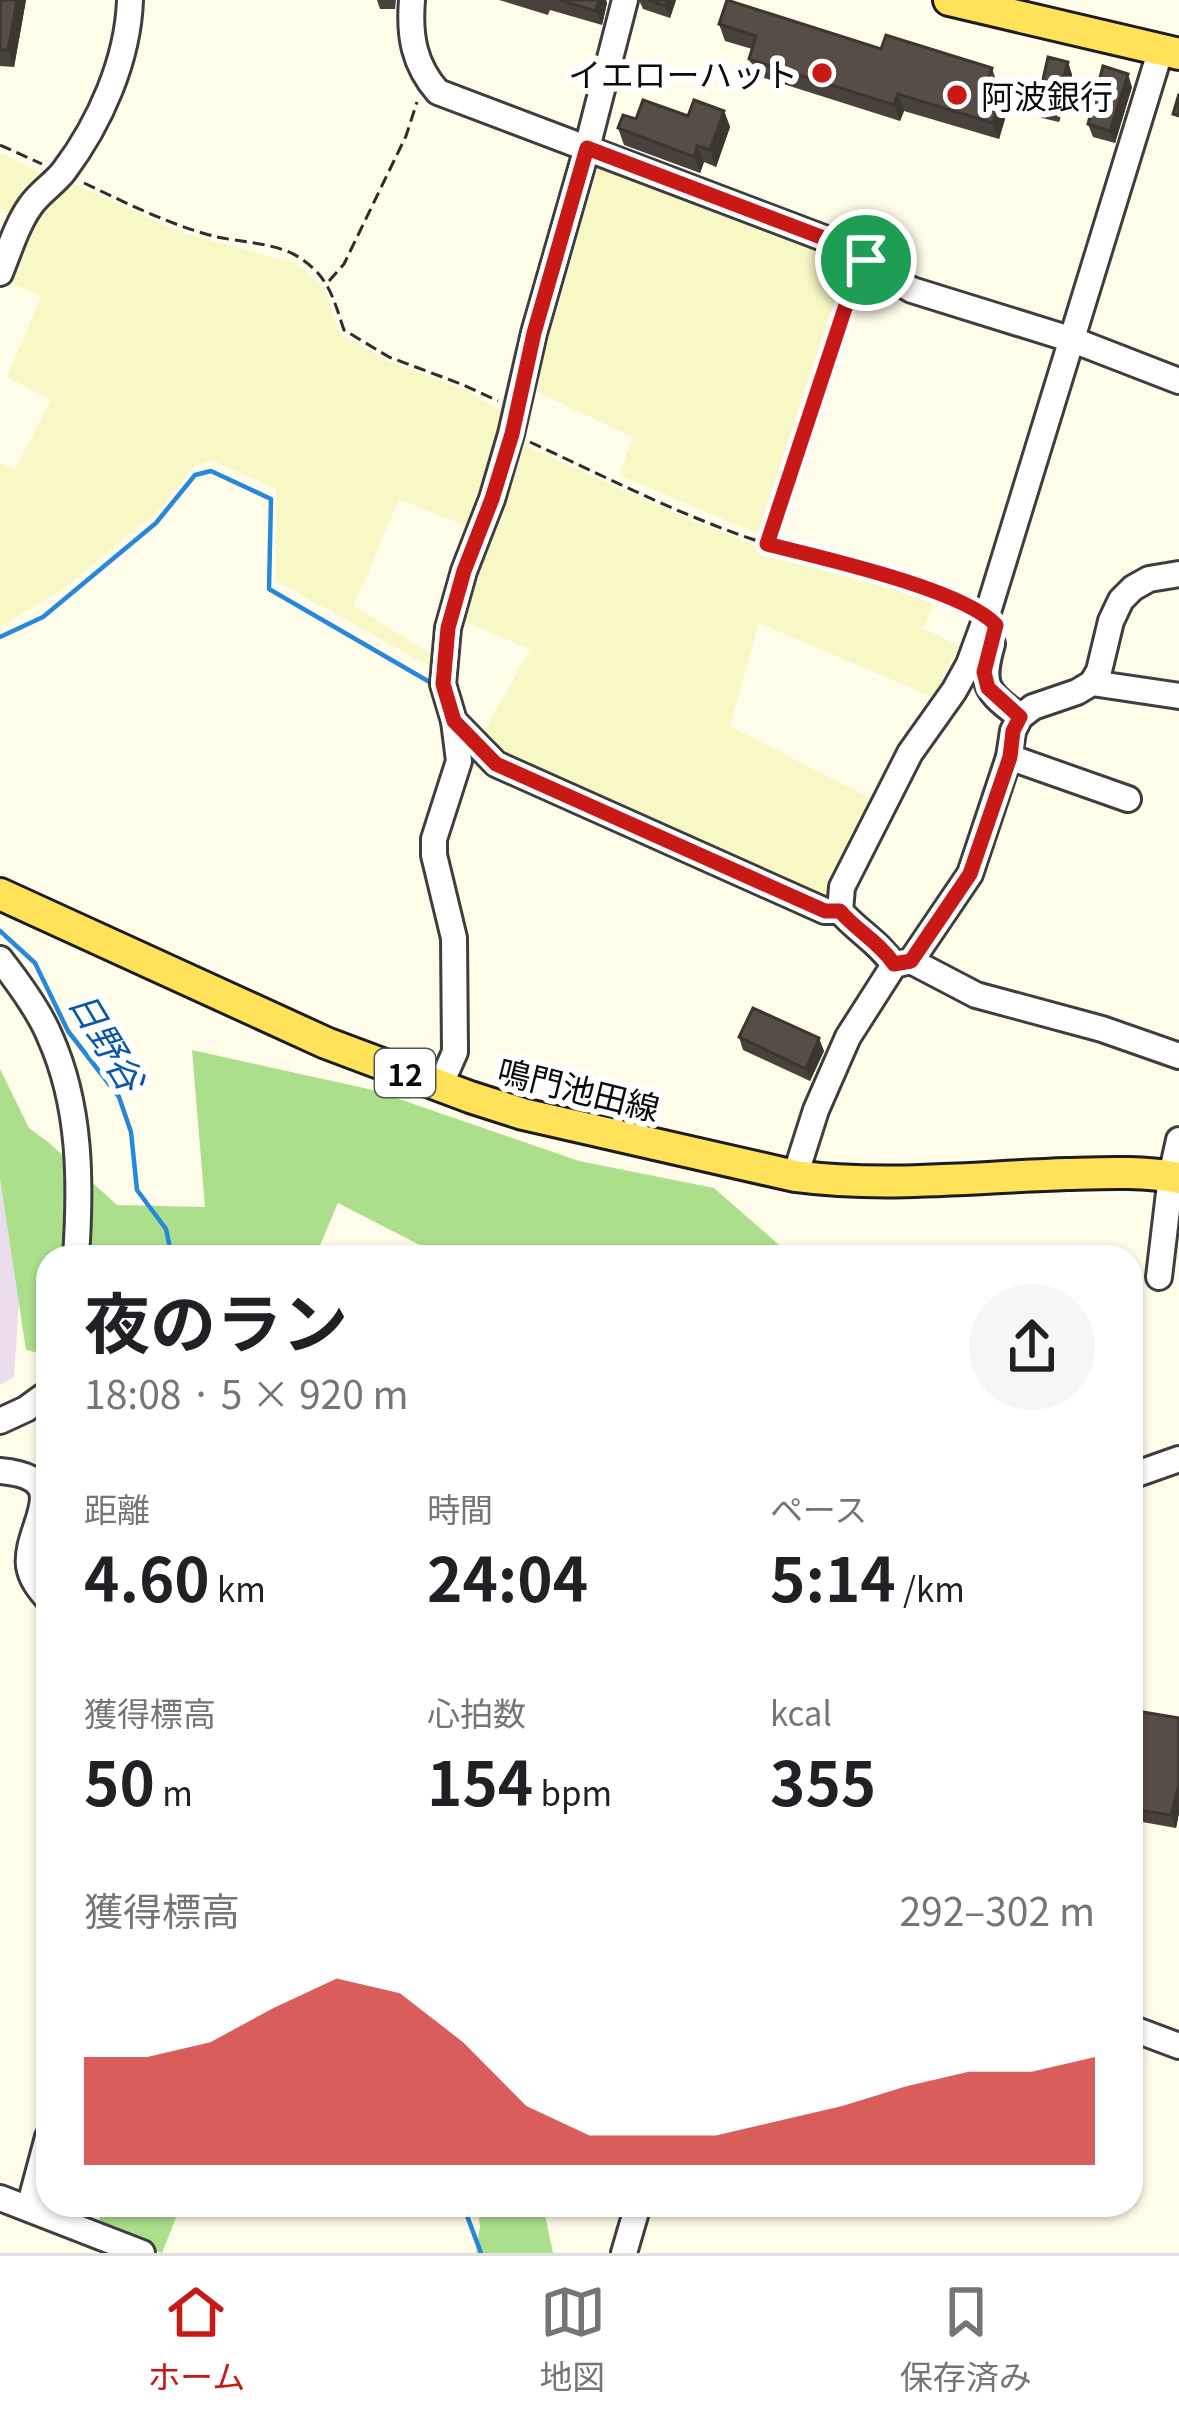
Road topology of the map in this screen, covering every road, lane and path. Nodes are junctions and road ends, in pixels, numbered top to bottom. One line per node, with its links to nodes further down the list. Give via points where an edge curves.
1 (130, 0): 9 (street, via 115,77)
2 (412, 0): 6 (street)
3 (625, 0): 8 (street)
4 (949, 0): 5 (main road)
5 (1170, 52): 13 (street)
6 (425, 78): 8 (street, via 438,92); 12 (path, via 406,136)
7 (0, 145): 9 (path)
8 (587, 148): 11 (street, via 842,245); 15 (street)
9 (63, 172): 10 (street, via 31,205); 12 (path, via 153,216 300,257)
10 (0, 273)
11 (889, 278): 13 (street); 16 (path, via 849,296)
12 (328, 283): 15 (path, via 344,330 388,357 461,384)
13 (1072, 340): 14 (street); 18 (street)
14 (1179, 381)
15 (514, 422): 16 (path, via 657,502); 22 (street, via 448,628 443,684)
16 (767, 544): 18 (path)
17 (1179, 574): 19 (street, via 1149,579 1121,600)
18 (987, 615): 21 (street, via 996,625 988,688); 26 (street, via 969,664 910,753 842,887)
19 (1092, 682): 20 (street); 21 (street)
20 (1179, 696)
21 (1020, 717): 23 (street)
22 (454, 721): 26 (street, via 496,764); 30 (street, via 459,761 434,838 454,938 455,1052)
23 (1010, 757): 24 (street); 28 (street, via 970,874)
24 (1128, 799)
25 (0, 894): 30 (main road, 鳴門池田線 / 12, via 326,1043)
26 (840, 911): 28 (street)
27 (0, 958): 34 (street, via 50,1034 76,1123)
28 (903, 963): 29 (street, via 976,995); 32 (street, via 848,1036)
29 (1179, 1057)
30 (440, 1086): 32 (main road, 鳴門池田線 / 12, via 523,1114)
31 (1179, 1140): 33 (street)
32 (795, 1176): 33 (main road, 鳴門池田線 / 12)
33 (1175, 1177): 35 (street)
34 (77, 1245)
35 (1159, 1277)
36 (36, 1402): 37 (street)
37 (0, 1421)
38 (1179, 1459): 40 (street)
39 (0, 1471): 41 (street)
40 (1143, 1472)
41 (36, 1483)
42 (36, 1530): 43 (street, via 29,1549)
43 (36, 1584)
44 (1143, 2032): 45 (street)
45 (1179, 2046)
46 (36, 2179): 48 (street)
47 (0, 2198): 48 (street)
48 (28, 2207): 49 (street)
49 (36, 2210)
50 (53, 2217): 52 (street)
51 (634, 2217): 53 (street)
52 (142, 2253)
53 (624, 2253)

